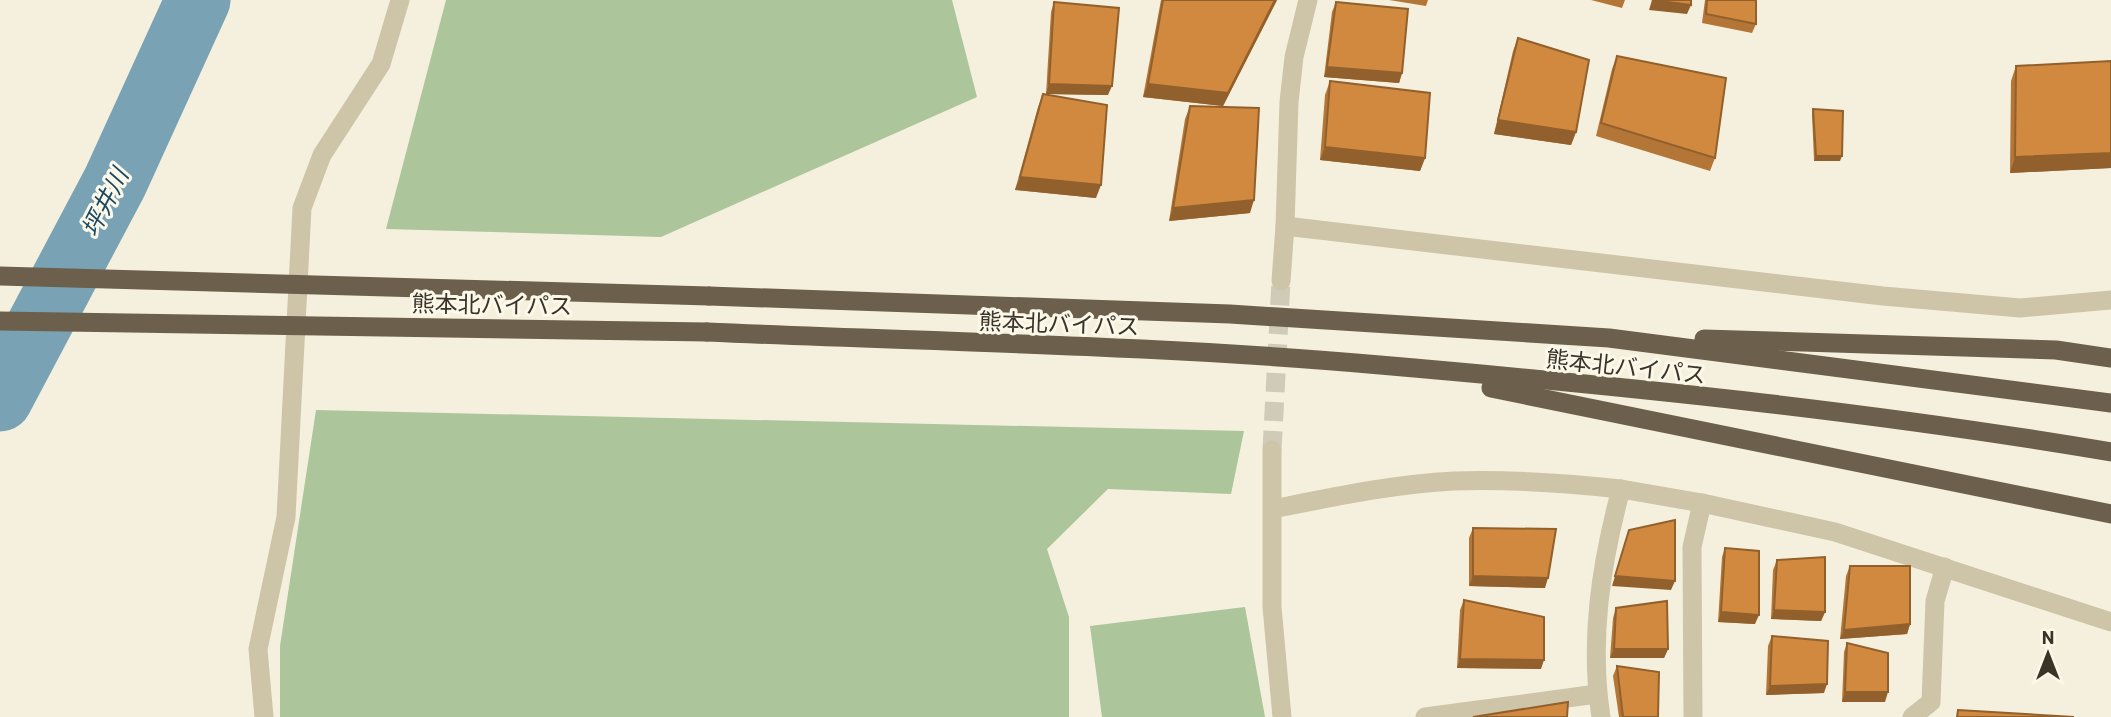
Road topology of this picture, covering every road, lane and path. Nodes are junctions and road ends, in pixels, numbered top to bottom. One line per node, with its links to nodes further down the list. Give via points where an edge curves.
1 (400, 0): 21 (street, via 381,64 321,155 302,208 286,517 258,649)
2 (1308, 0): 3 (street, via 1289,102)
3 (1285, 226): 5 (street); 6 (street, via 1883,296 2020,307)
4 (0, 276): 8 (highway, 熊本北バイパス, bridge, via 1230,314)
5 (1280, 281)
6 (2111, 300)
7 (0, 321): 10 (highway, 熊本北バイパス, bridge, via 707,332)
8 (1609, 338): 9 (highway, via 1857,342 2056,350); 11 (highway, 熊本北バイパス)
9 (2111, 358)
10 (1378, 365): 13 (highway, 熊本北バイパス, via 1974,429); 17 (highway)
11 (2111, 403)
12 (1272, 450): 16 (street)
13 (2111, 452)
14 (1621, 489): 15 (street); 16 (street, via 1543,481 1453,481); 20 (street, via 1597,603)
15 (1702, 503): 18 (street, via 1835,533); 25 (street, via 1692,547)
16 (1273, 509): 22 (street, via 1272,607)
17 (2111, 514)
18 (1945, 567): 19 (street); 26 (street, via 1935,601 1931,702)
19 (2111, 622)
20 (1597, 694): 23 (street); 24 (street)
21 (264, 717)
22 (1282, 717)
23 (1425, 717)
24 (1601, 717)
25 (1693, 717)
26 (1912, 717)

